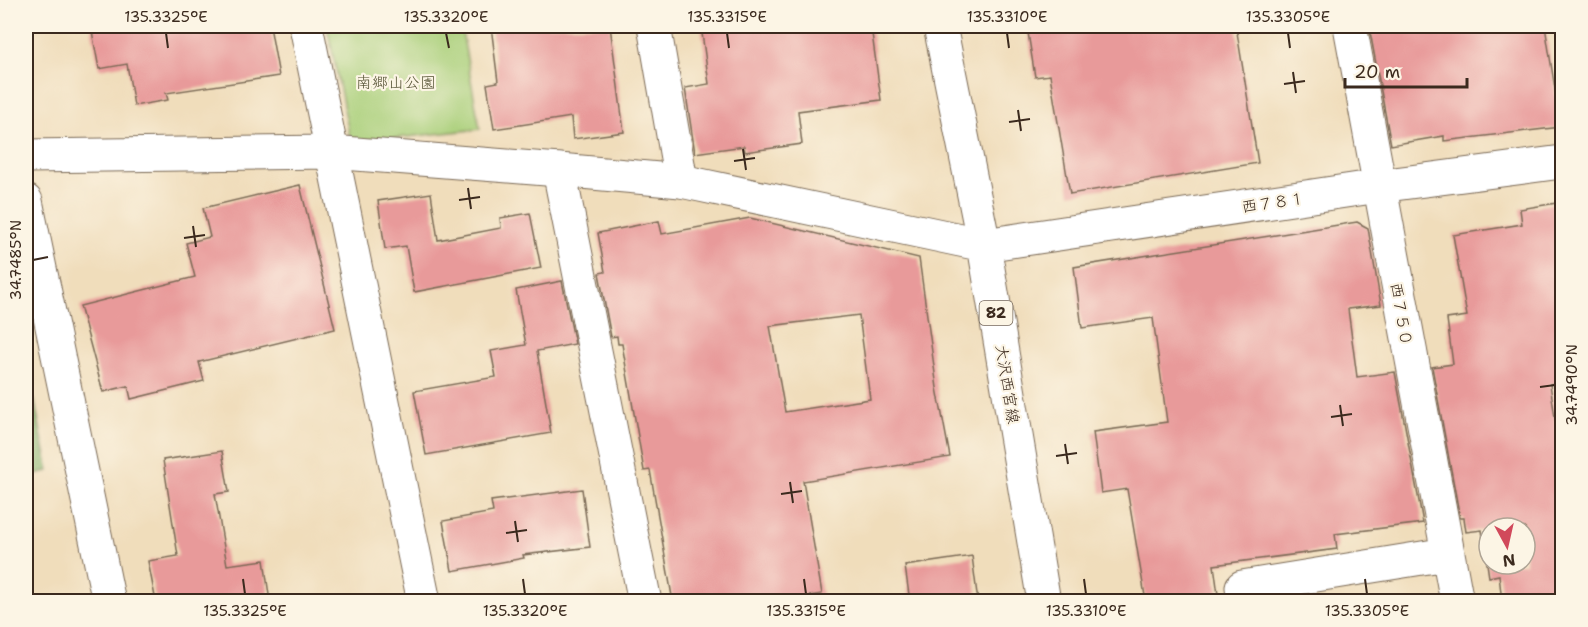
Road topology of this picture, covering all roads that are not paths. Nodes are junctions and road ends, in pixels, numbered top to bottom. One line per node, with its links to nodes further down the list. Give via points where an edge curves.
1 (306, 26): 5 (street)
2 (654, 26): 9 (street)
3 (940, 26): 12 (street, 大沢西宮線 / 82)
4 (1350, 26): 10 (street, 西７５０)
5 (331, 152): 6 (street); 8 (street); 15 (street)
6 (26, 156)
7 (1563, 162): 10 (street, 西７８１)
8 (559, 170): 9 (street); 16 (street)
9 (681, 181): 12 (street)
10 (1379, 186): 12 (street, 西７８１); 13 (street, 西７５０)
11 (26, 201): 14 (street)
12 (984, 245): 17 (street, 大沢西宮線 / 82)
13 (1447, 554): 18 (street, via 1242,587); 19 (street, 西７５０)
14 (109, 602)
15 (424, 602)
16 (645, 602)
17 (1044, 602)
18 (1244, 602)
19 (1457, 602)

